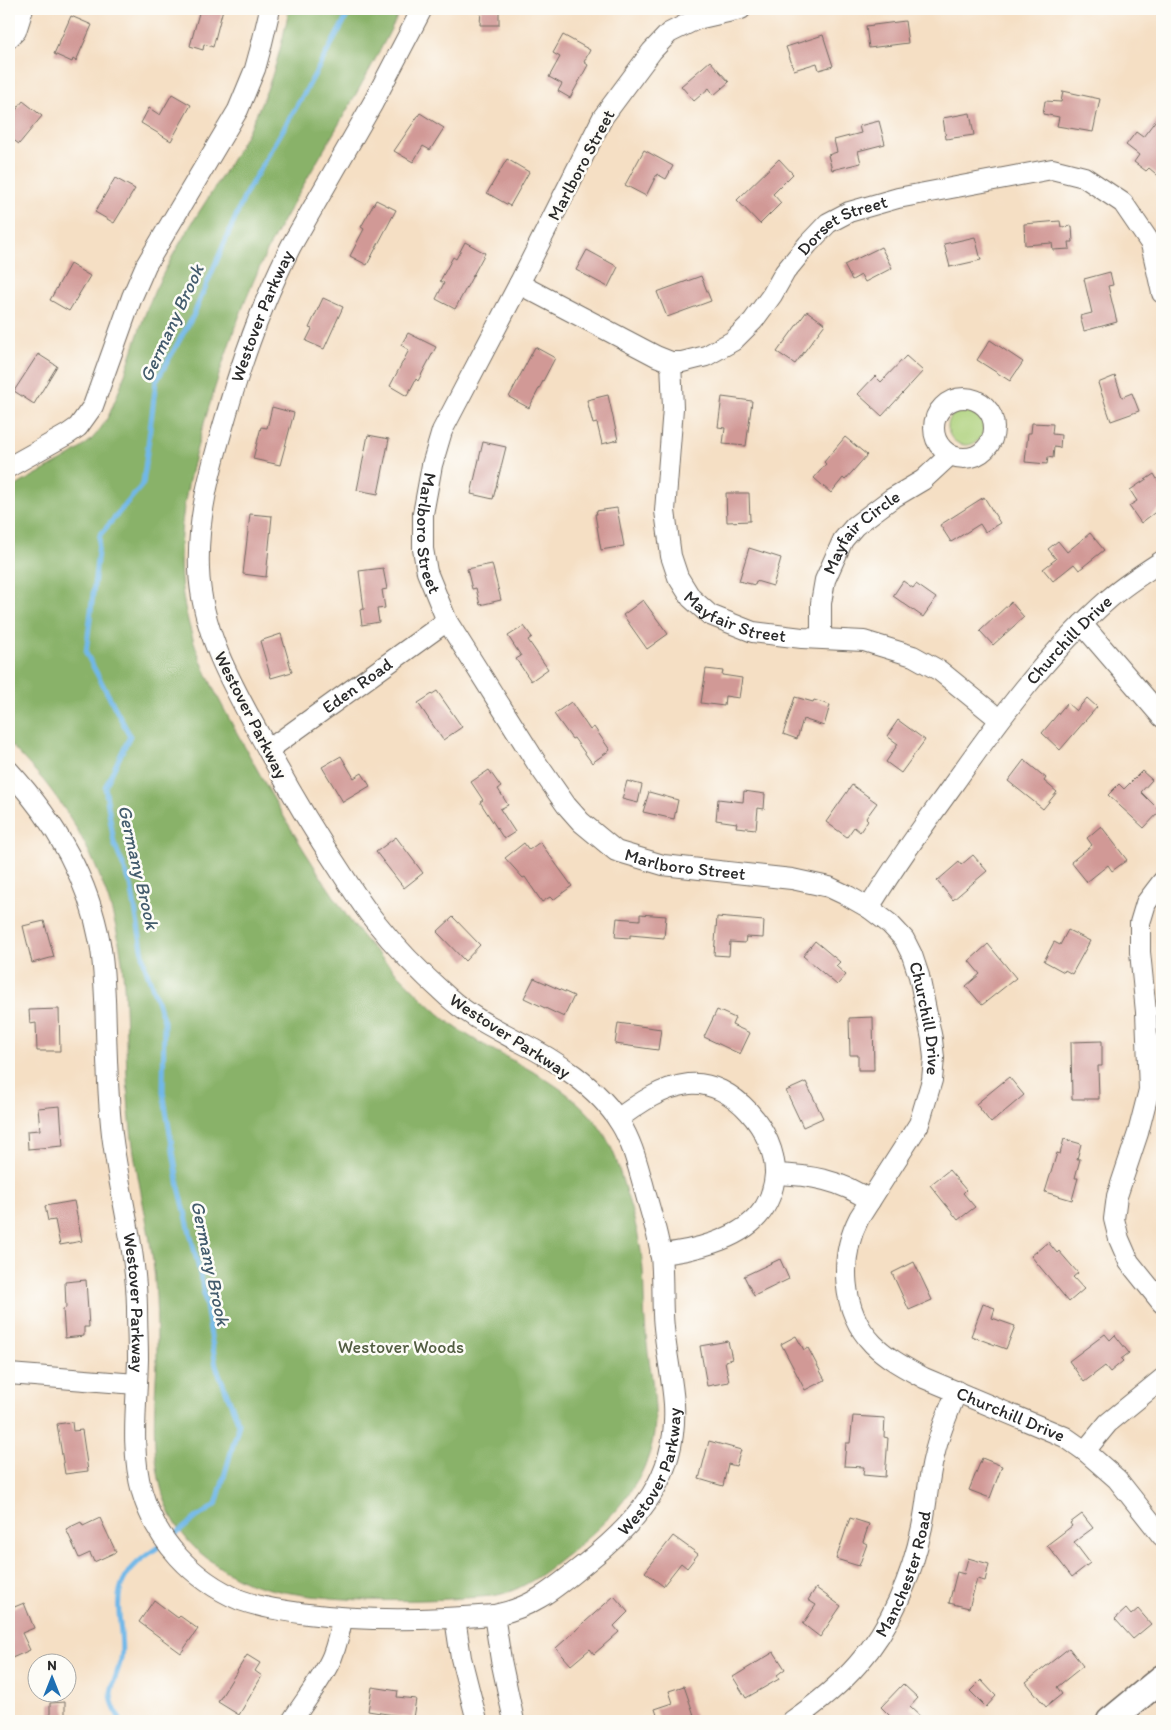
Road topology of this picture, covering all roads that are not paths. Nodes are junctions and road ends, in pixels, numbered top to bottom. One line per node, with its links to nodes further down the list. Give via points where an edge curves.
1 (23, 9): 5 (street, via 16,31)
2 (270, 9): 10 (street, via 244,96 228,129 146,265 92,406 78,427)
3 (422, 9): 17 (street, Westover Parkway, via 279,269 248,345 206,487 199,550 205,611 228,676)
4 (741, 9): 6 (street, Marlboro Street, via 697,19 669,34 652,51 603,117)
5 (9, 38)
6 (519, 284): 8 (street); 12 (street, Marlboro Street, via 442,431 432,465 423,514 423,549 427,572)
7 (1162, 293): 8 (street, Dorset Street, via 1151,244 1123,203 1084,177 1052,169 898,198 849,212 828,224 808,244 753,321 733,342 706,356)
8 (671, 362): 14 (street, Mayfair Street, via 674,408 665,511 671,556 678,578 691,598 710,615 753,632)
9 (950, 455): 14 (street, Mayfair Circle, via 924,480 891,499 842,540 825,580)
10 (9, 468)
11 (1162, 561): 13 (street, Churchill Drive, via 1111,597)
12 (447, 621): 17 (street, Eden Road); 20 (street, Marlboro Street, via 566,805 616,851 663,865 812,882 829,887)
13 (1082, 624): 15 (street); 16 (street, Churchill Drive)
14 (821, 638): 16 (street, Mayfair Street, via 864,641 912,656 940,671)
15 (1162, 717)
16 (999, 719): 20 (street, Churchill Drive, via 888,875)
17 (268, 750): 21 (street, Westover Parkway, via 318,838 364,907 394,943 458,1006 566,1071 601,1098)
18 (9, 771): 28 (street, Westover Parkway, via 42,809 66,849 87,898 100,943 112,1133 135,1264)
19 (1162, 882): 25 (street, via 1146,903 1140,923 1149,1090 1116,1196 1114,1219 1129,1262)
20 (869, 908): 23 (street, Churchill Drive, via 904,939 912,955 934,1058 932,1080 919,1124)
21 (618, 1118): 22 (street, via 663,1091 689,1084 712,1086 736,1098 757,1122 766,1136); 24 (street, Westover Parkway, via 634,1153)
22 (775, 1174): 23 (street, via 835,1182); 24 (street, via 765,1206 738,1232 697,1247)
23 (870, 1201): 29 (street, Churchill Drive, via 852,1231 846,1267 847,1288 860,1326 887,1356 924,1378)
24 (660, 1254): 32 (street, Westover Parkway, via 663,1319 674,1410 671,1445 660,1478 633,1522 604,1548 539,1600 512,1612)
25 (1162, 1303)
26 (9, 1374): 28 (street)
27 (1162, 1380): 30 (street, via 1108,1423)
28 (136, 1384): 33 (street, Westover Parkway, via 135,1449 142,1490 158,1530 181,1561 210,1583 241,1600 258,1606)
29 (957, 1391): 30 (street, Churchill Drive, via 1065,1437); 39 (street, Manchester Road, via 933,1457 914,1558 890,1616 858,1664)
30 (1086, 1451): 31 (street, Churchill Drive, via 1116,1479)
31 (1162, 1536)
32 (494, 1615): 34 (street, Westover Parkway); 38 (street)
33 (342, 1618): 34 (street, Westover Parkway); 36 (street, via 331,1658)
34 (455, 1618): 37 (street)
35 (1162, 1678): 40 (main road)
36 (292, 1721)
37 (477, 1721)
38 (514, 1721)
39 (792, 1721)
40 (1110, 1721)

